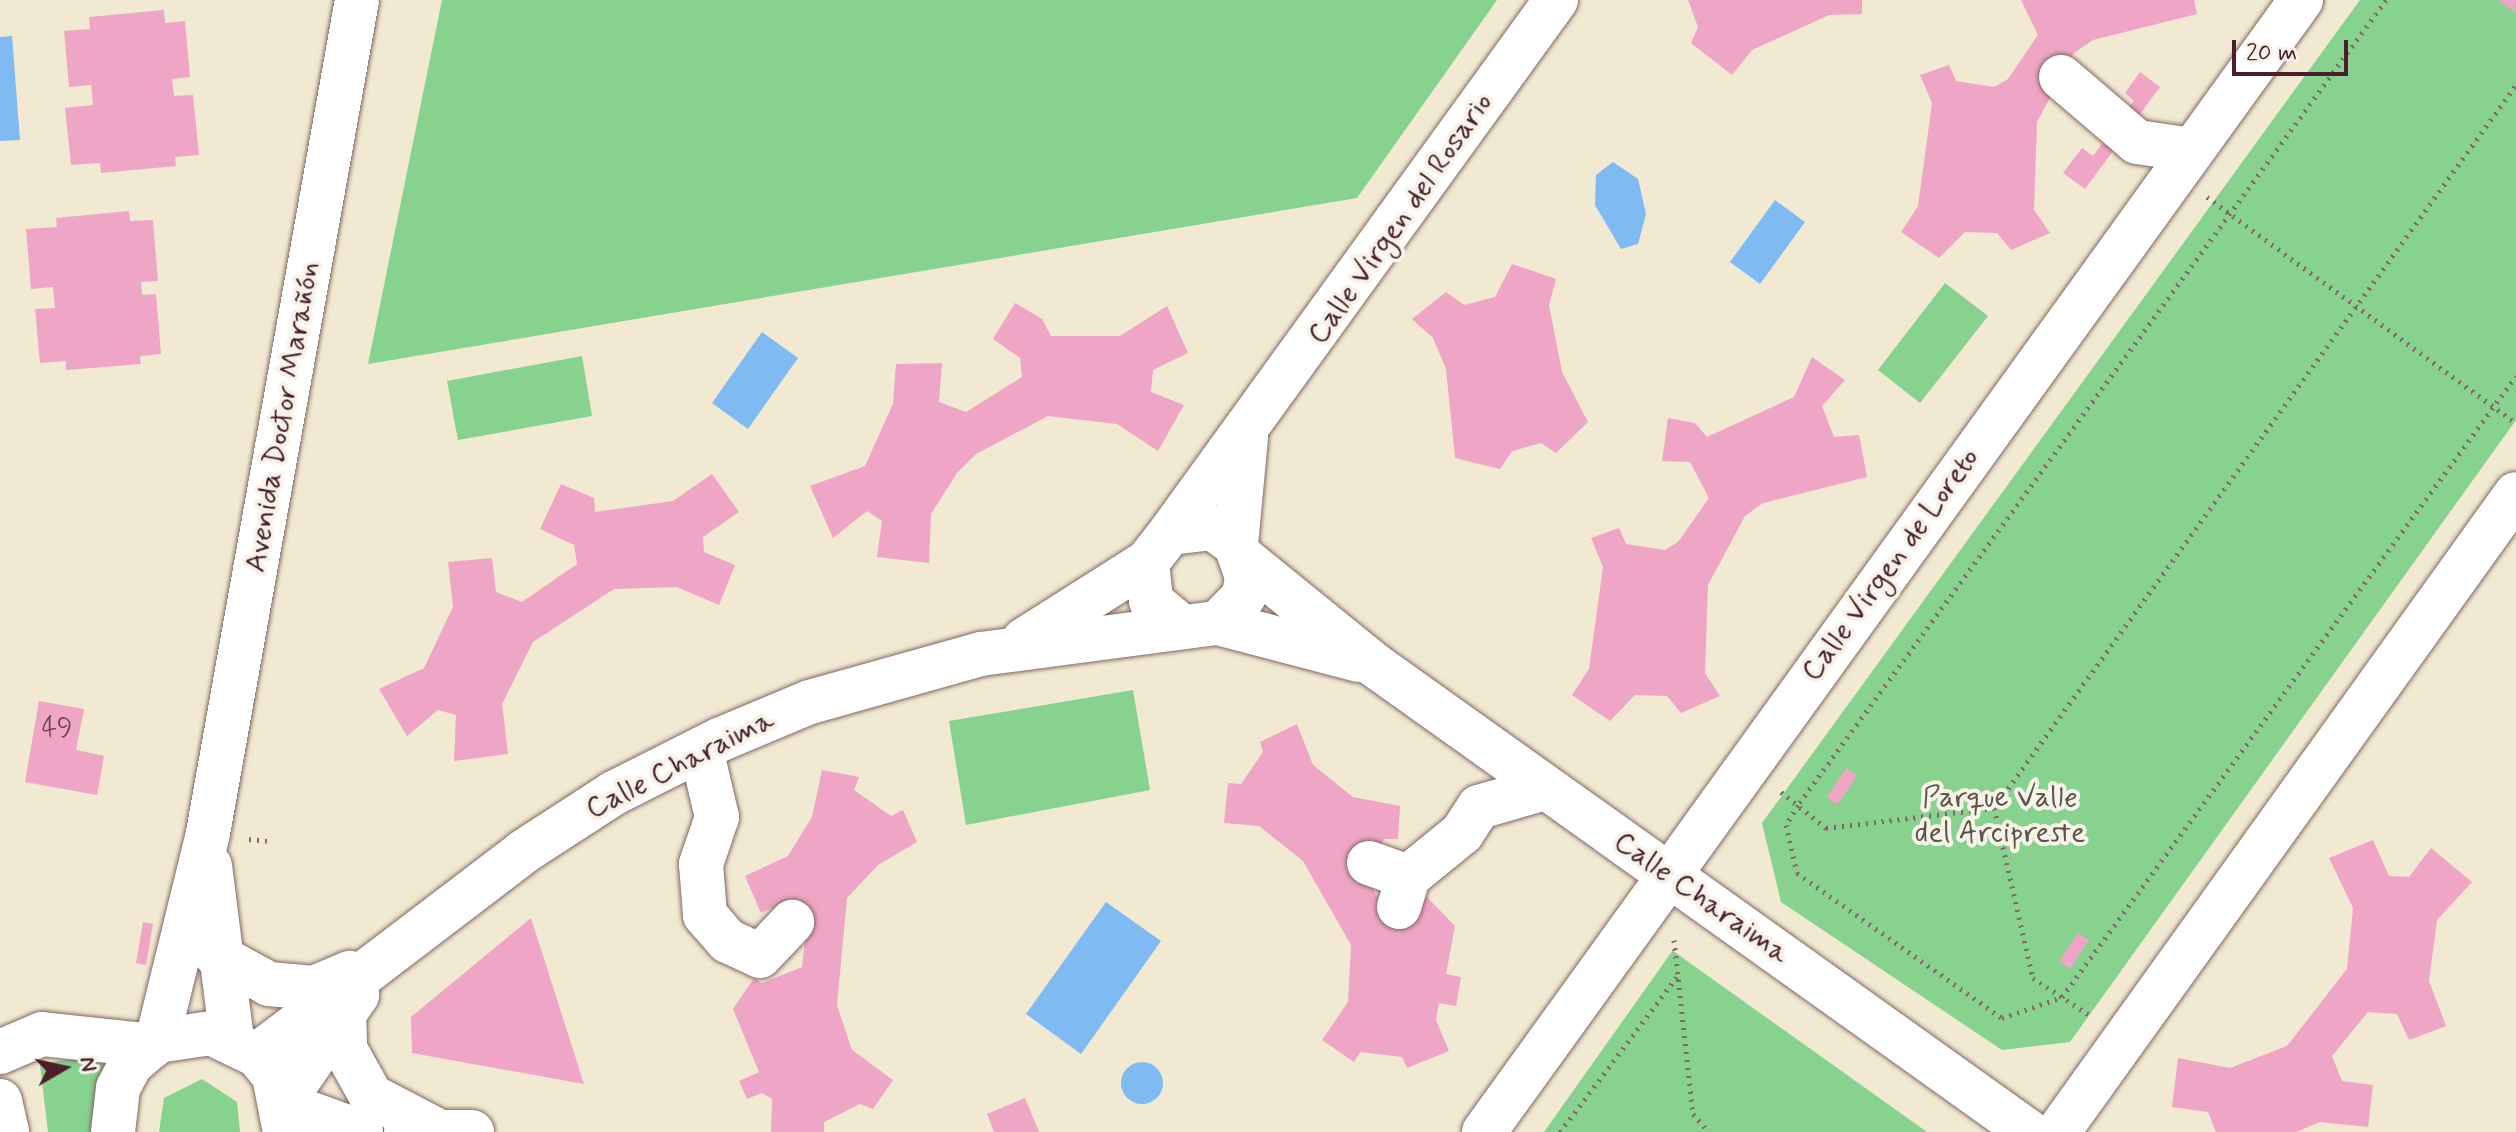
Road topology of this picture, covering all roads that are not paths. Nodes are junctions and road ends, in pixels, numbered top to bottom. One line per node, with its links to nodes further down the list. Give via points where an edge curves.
1 (357, 0): 15 (street, Avenida Doctor Marañón)
2 (1556, 0): 6 (street, Calle Virgen del Rosario)
3 (2301, 0): 4 (street, Calle Virgen de Loreto)
4 (2192, 150): 5 (street, Calle Virgen de Loreto); 5 (street, via 2137,142 2054,89)
5 (2162, 191): 16 (street, Calle Virgen de Loreto)
6 (1246, 437): 8 (street, Calle Virgen del Rosario); 9 (street)
7 (2516, 494): 33 (street)
8 (1158, 547): 9 (street, Calle Charaima, via 1213,528); 10 (street, Calle Charaima, via 1151,601); 11 (street, Calle Charaima)
9 (1240, 552): 10 (street, via 1244,596); 12 (street, Calle Charaima)
10 (1199, 624): 11 (street, Calle Charaima); 12 (street, Calle Charaima)
11 (1014, 646): 13 (street, Calle Charaima, via 885,677)
12 (1373, 664): 14 (street, Calle Charaima)
13 (701, 749): 18 (street, via 717,817 701,864 701,903 713,929 768,967); 20 (street, Calle Charaima, via 523,852)
14 (1545, 788): 16 (street, Calle Charaima); 17 (street, via 1479,807 1462,833)
15 (226, 836): 19 (street, Avenida Doctor Marañón); 22 (street, Avenida Doctor Marañón)
16 (1667, 875): 31 (street, Calle Virgen de Loreto); 32 (street, Calle Charaima)
17 (1392, 882)
18 (792, 922)
19 (216, 955): 20 (street, Calle Charaima, via 269,984 314,988); 23 (street, Avenida Doctor Marañón)
20 (382, 959): 21 (street, Calle Charaima); 23 (street, Calle Charaima)
21 (344, 1013): 26 (street, Calle Charaima); 27 (street, via 345,1049 371,1096)
22 (154, 1044): 23 (street, via 188,1033); 24 (street, via 42,1034); 29 (street, Avenida Doctor Marañón, via 118,1088)
23 (244, 1047): 26 (street, Avenida Doctor Marañón)
24 (0, 1052)
25 (0, 1101): 28 (street)
26 (284, 1113): 30 (street)
27 (435, 1131)
28 (7, 1132)
29 (113, 1132)
30 (361, 1132)
31 (1484, 1132)
32 (2029, 1132)
33 (2058, 1132)

